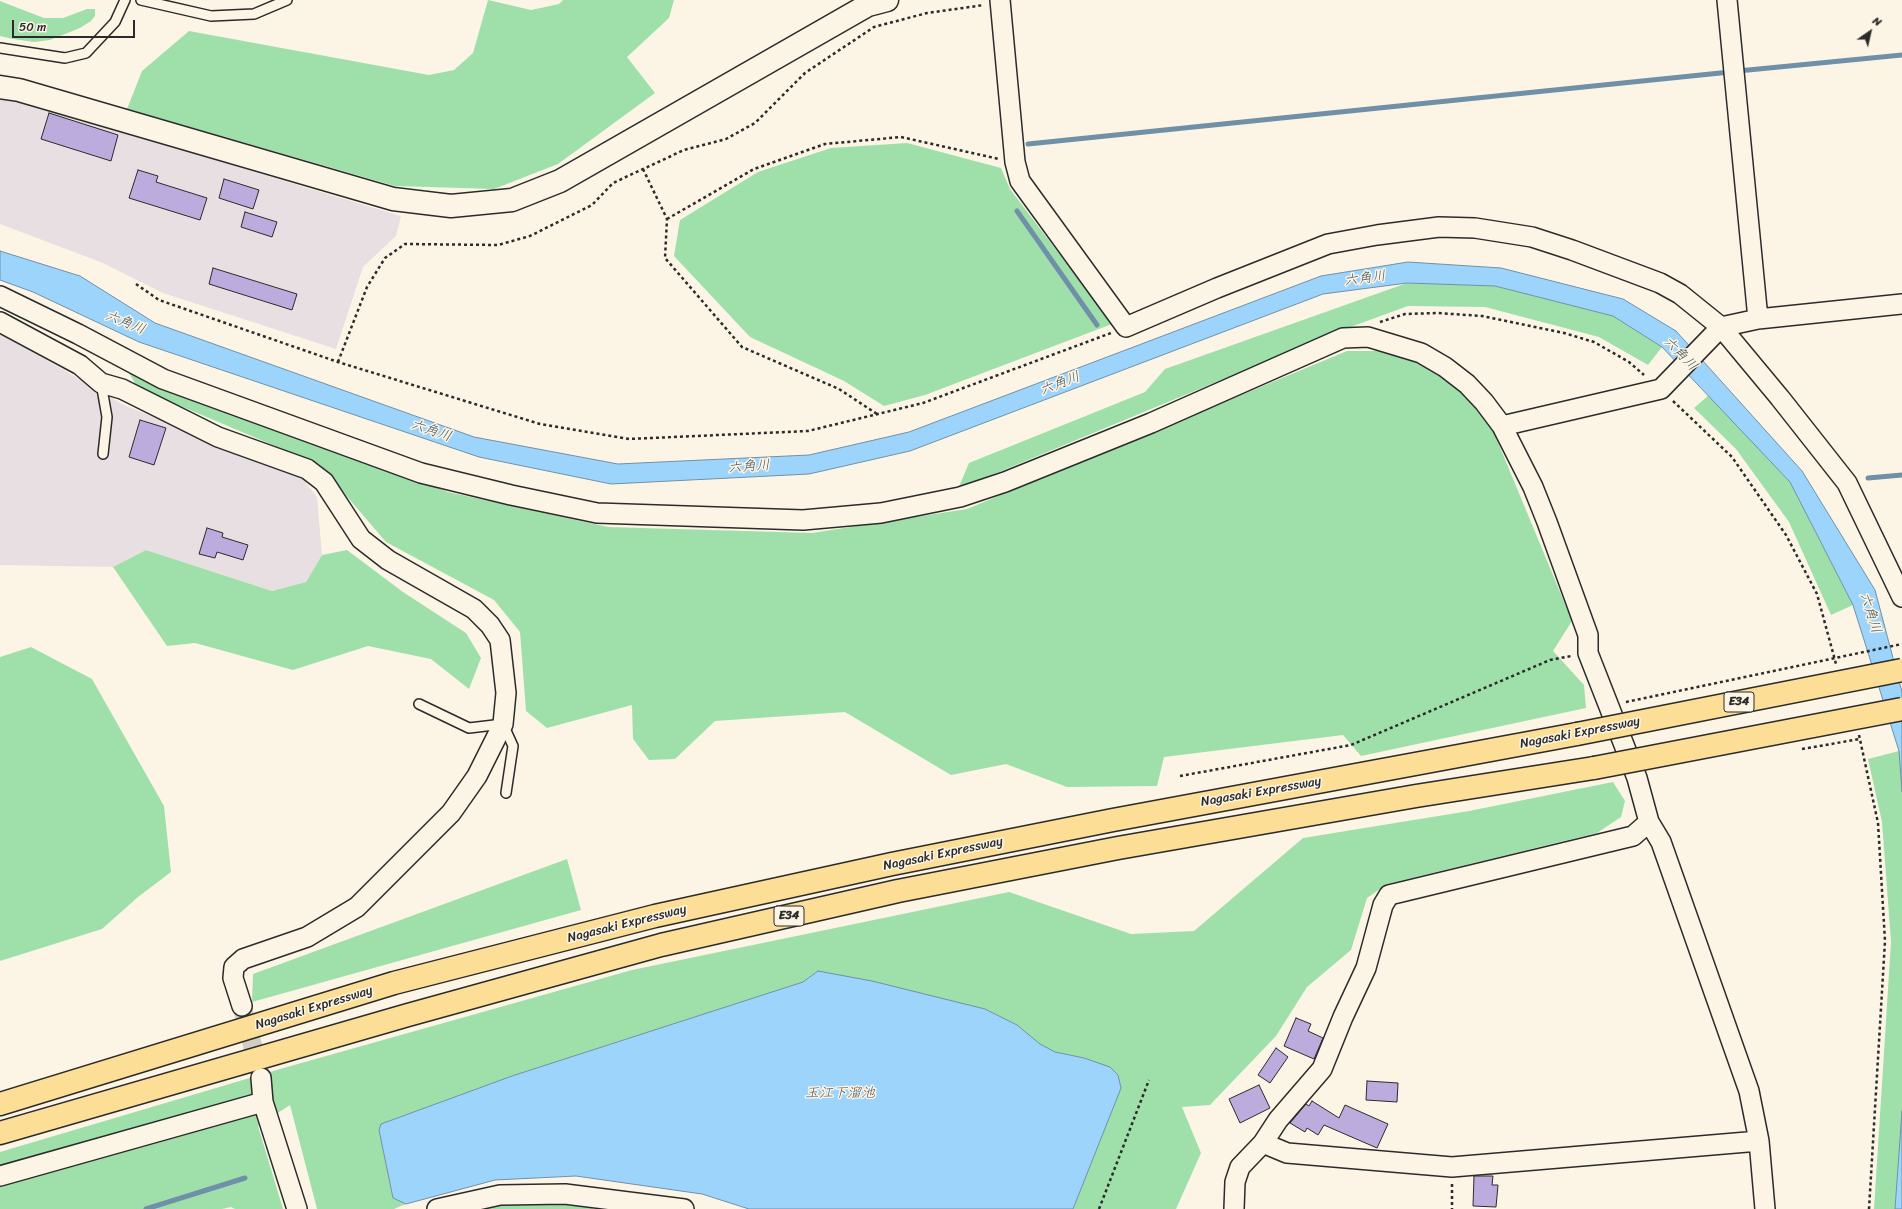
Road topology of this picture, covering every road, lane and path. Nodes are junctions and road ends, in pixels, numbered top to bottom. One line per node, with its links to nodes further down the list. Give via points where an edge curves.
1 (125, 0): 7 (lane, via 115,22 86,53 65,58)
2 (141, 0): 3 (lane, via 211,16 254,14)
3 (287, 0)
4 (887, 0): 8 (street, via 868,5 560,181 512,200 451,206 393,199 19,90)
5 (1727, 0): 15 (street)
6 (1000, 2): 9 (street); 10 (path, via 927,13 874,27 805,74 755,124 726,139 684,150)
7 (0, 48)
8 (0, 87)
9 (1015, 162): 11 (path, via 901,137 825,144 754,169); 18 (street, via 1020,181)
10 (643, 169): 11 (path); 20 (path, via 613,183 592,205 530,236 498,245 405,244 385,258 367,286)
11 (667, 219): 23 (path, via 666,258 742,347 839,389)
12 (136, 284): 20 (path, via 159,300)
13 (0, 296): 24 (street, via 163,379 421,473 597,513 803,520 881,513 960,497 1005,482 1151,423 1343,338 1368,337 1421,353 1467,384)
14 (1902, 304): 15 (street)
15 (1758, 319): 19 (street)
16 (0, 322): 21 (street, via 80,365)
17 (1376, 323): 22 (path, via 1405,314 1437,313 1482,316 1564,333 1594,342 1629,362)
18 (1126, 327): 19 (street, via 1328,244 1439,226 1475,228 1532,237 1572,250 1660,283 1680,294); 23 (path, via 923,403)
19 (1721, 327): 22 (street); 26 (street, via 1847,483)
20 (338, 362): 23 (path, via 540,424 629,439 808,431)
21 (101, 383): 25 (lane, via 107,417); 35 (street, via 122,390 218,437 307,469 324,482 361,539 388,560 474,609 500,640 506,692)
22 (1661, 390): 24 (street); 29 (path, via 1732,457 1786,535 1817,594)
23 (877, 414)
24 (1502, 426): 28 (street, via 1533,487 1547,522 1588,635)
25 (104, 454)
26 (1902, 597)
27 (1902, 644): 29 (path)
28 (1588, 654): 33 (street); 37 (path, via 1550,660 1351,745)
29 (1835, 658): 30 (path); 33 (path)
30 (1837, 665)
31 (1902, 670): 44 (highway, Nagasaki Expressway / E34, bridge, via 1577,734 1113,820 655,916 394,983)
32 (419, 704): 35 (lane, via 469,728)
33 (1610, 706): 39 (street, via 1637,778)
34 (1902, 709): 45 (highway, Nagasaki Expressway / E34, bridge, via 1594,768 1141,844 898,891 661,945)
35 (503, 724): 38 (lane, via 513,746); 40 (street, via 477,776 451,813 357,907 307,937 243,959 234,967 233,978)
36 (1858, 732): 57 (path, via 1878,823 1885,940)
37 (1180, 776)
38 (506, 793)
39 (1649, 822): 46 (street, via 1661,842 1749,1091); 47 (street, via 1633,836 1389,895 1383,905 1366,968 1322,1069 1278,1120)
40 (242, 1006)
41 (261, 1078): 43 (street)
42 (1149, 1080): 53 (path)
43 (262, 1102): 49 (street); 50 (street)
44 (0, 1104)
45 (0, 1133)
46 (1759, 1141): 48 (street); 56 (street)
47 (1263, 1143): 48 (street, via 1287,1153); 54 (street, via 1240,1167 1235,1182)
48 (1452, 1167): 55 (path)
49 (0, 1176)
50 (296, 1209)
51 (437, 1209): 52 (street, via 500,1195 565,1194)
52 (684, 1209)
53 (1099, 1209)
54 (1234, 1209)
55 (1452, 1209)
56 (1765, 1209)
57 (1869, 1209)

